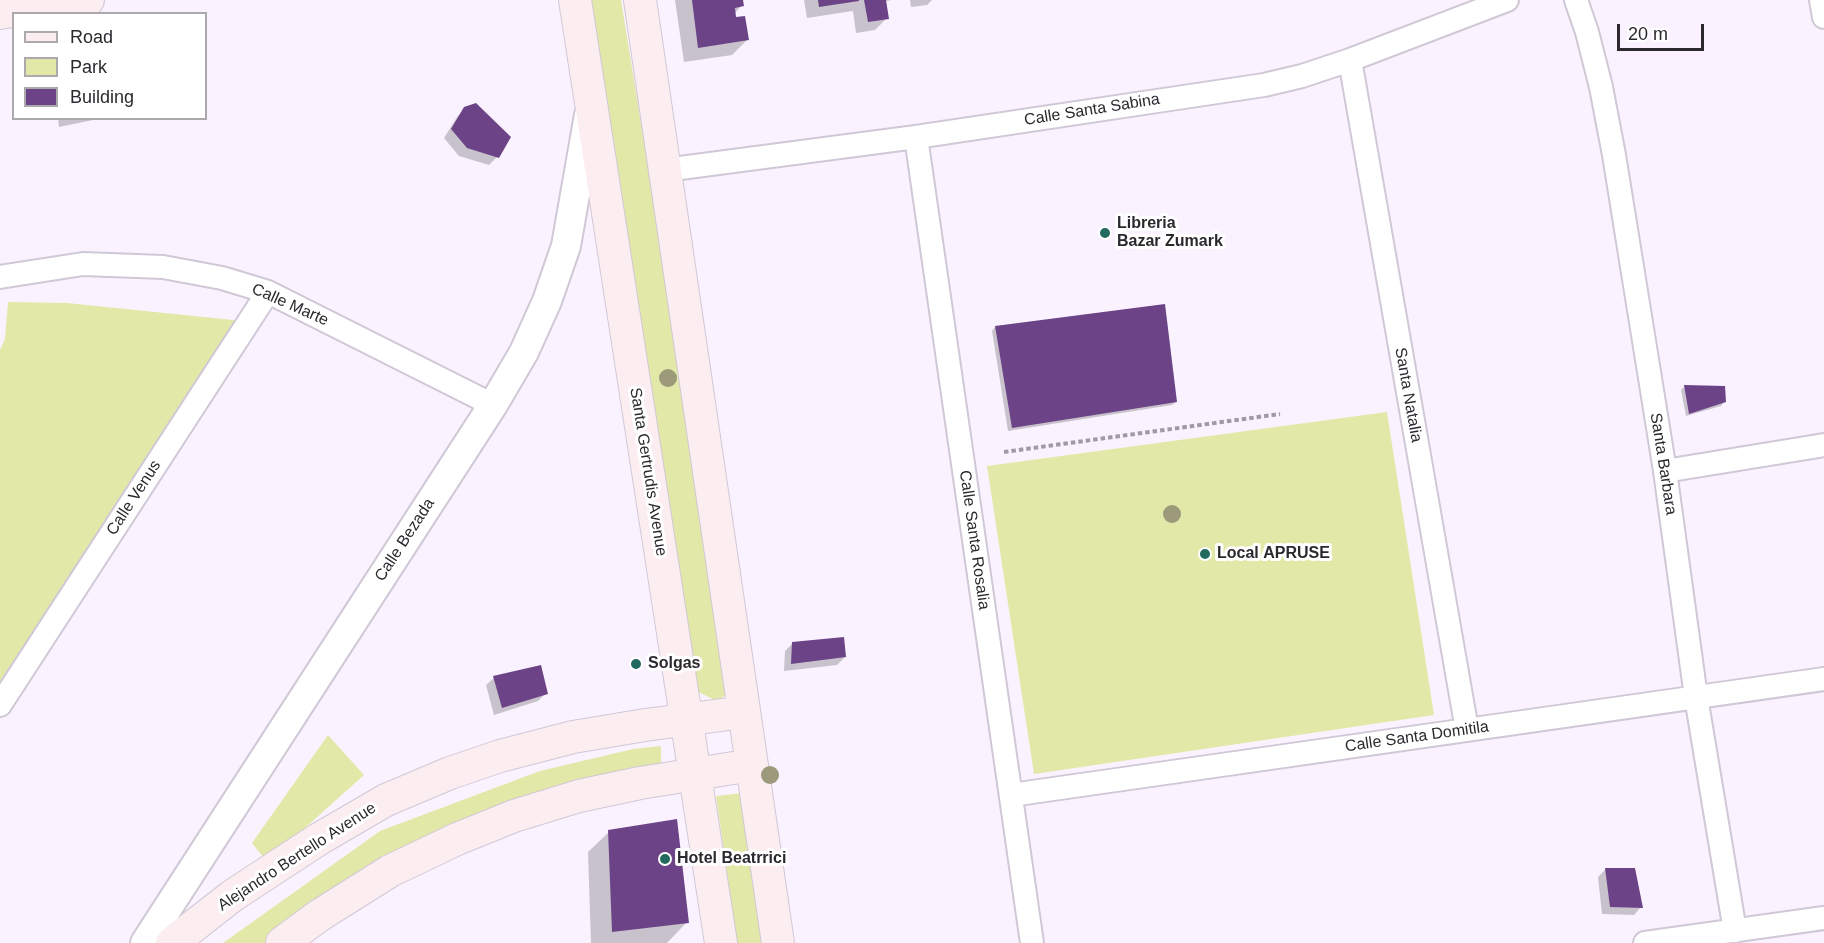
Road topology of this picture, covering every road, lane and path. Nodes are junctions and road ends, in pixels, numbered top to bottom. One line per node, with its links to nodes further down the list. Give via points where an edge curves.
1 (88, 0): 7 (main road)
2 (575, 0): 10 (main road, Santa Gertrudis Avenue)
3 (640, 0): 12 (main road)
4 (1507, 0): 9 (street, Calle Santa Sabina)
5 (1576, 0): 19 (street, Santa Barbara, via 1601,87)
6 (1821, 0): 8 (street)
7 (0, 13)
8 (1824, 17)
9 (1350, 60): 11 (street, Calle Santa Sabina, via 1263,85); 25 (street, Santa Natalia)
10 (590, 106): 15 (street, Calle Bezada, via 566,246 524,352); 24 (main road, Santa Gertrudis Avenue)
11 (916, 137): 12 (street, Calle Santa Sabina); 28 (street, Calle Santa Rosalia)
12 (665, 170): 23 (main road)
13 (0, 277): 14 (street, Calle Marte, via 83,264 162,267 222,278)
14 (268, 292): 15 (street, Calle Marte); 22 (street, Calle Venus)
15 (493, 405): 31 (street, Calle Bezada)
16 (1280, 414): 18 (path)
17 (1824, 445): 19 (street)
18 (1004, 452)
19 (1665, 471): 21 (street, Santa Barbara)
20 (1824, 679): 21 (street, Calle Santa Domitila)
21 (1696, 697): 25 (street, Calle Santa Domitila); 30 (street, Santa Barbara)
22 (0, 705)
23 (744, 712): 24 (main road, Alejandro Bertello Avenue); 26 (main road)
24 (687, 721): 27 (main road, Santa Gertrudis Avenue); 32 (main road, Alejandro Bertello Avenue, via 573,737 500,756 386,800 319,838 232,896)
25 (1467, 730): 28 (street, Calle Santa Domitila)
26 (752, 765): 27 (main road); 35 (main road)
27 (695, 774): 33 (main road, via 579,796 457,839 390,871); 34 (main road, Santa Gertrudis Avenue)
28 (1011, 795): 36 (street, Calle Santa Rosalia)
29 (1824, 918): 30 (street)
30 (1735, 930): 37 (street)
31 (145, 943)
32 (172, 943)
33 (282, 943)
34 (721, 943)
35 (778, 943)
36 (1032, 943)
37 (1645, 943)

